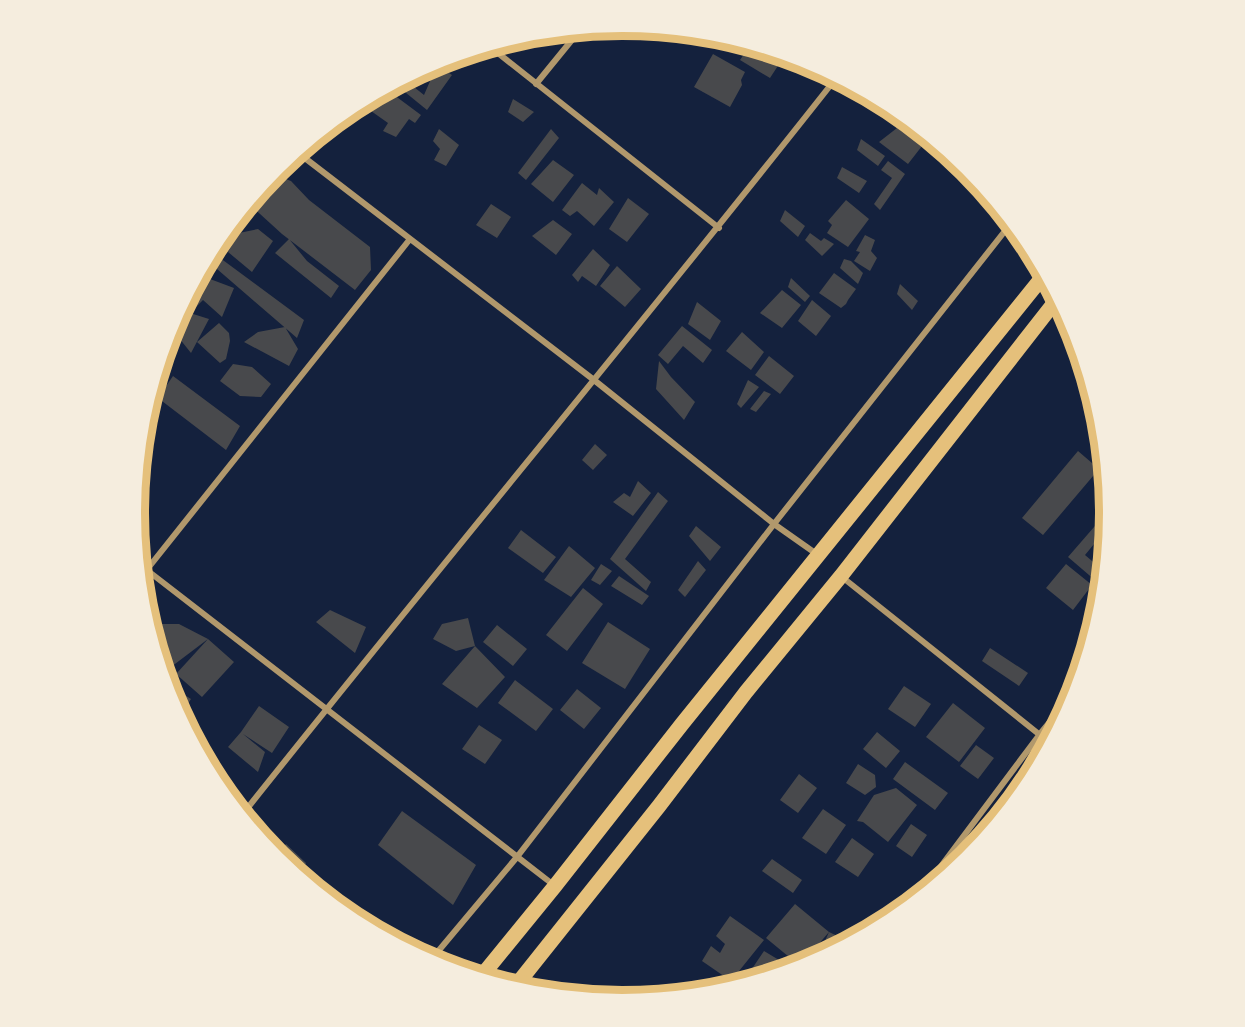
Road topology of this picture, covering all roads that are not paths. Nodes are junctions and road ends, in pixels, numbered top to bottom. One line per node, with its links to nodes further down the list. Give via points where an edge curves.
1 (573, 39): 3 (street)
2 (497, 53): 3 (street)
3 (536, 84): 6 (street)
4 (832, 84): 6 (street)
5 (304, 158): 8 (street)
6 (719, 228): 11 (street)
7 (1006, 230): 12 (street)
8 (410, 239): 11 (street); 14 (street)
9 (1039, 281): 13 (main road)
10 (1052, 305): 16 (main road)
11 (594, 380): 12 (street); 17 (street)
12 (774, 524): 13 (street); 22 (street)
13 (818, 556): 24 (main road)
14 (148, 568)
15 (148, 570): 17 (street)
16 (841, 576): 19 (street); 27 (main road)
17 (326, 708): 21 (street); 22 (street)
18 (1055, 715): 19 (street)
19 (1040, 734): 20 (street); 23 (street)
20 (1044, 738)
21 (247, 808)
22 (517, 857): 24 (street); 25 (street)
23 (940, 870)
24 (555, 886): 26 (main road)
25 (436, 953)
26 (486, 971)
27 (520, 980)

